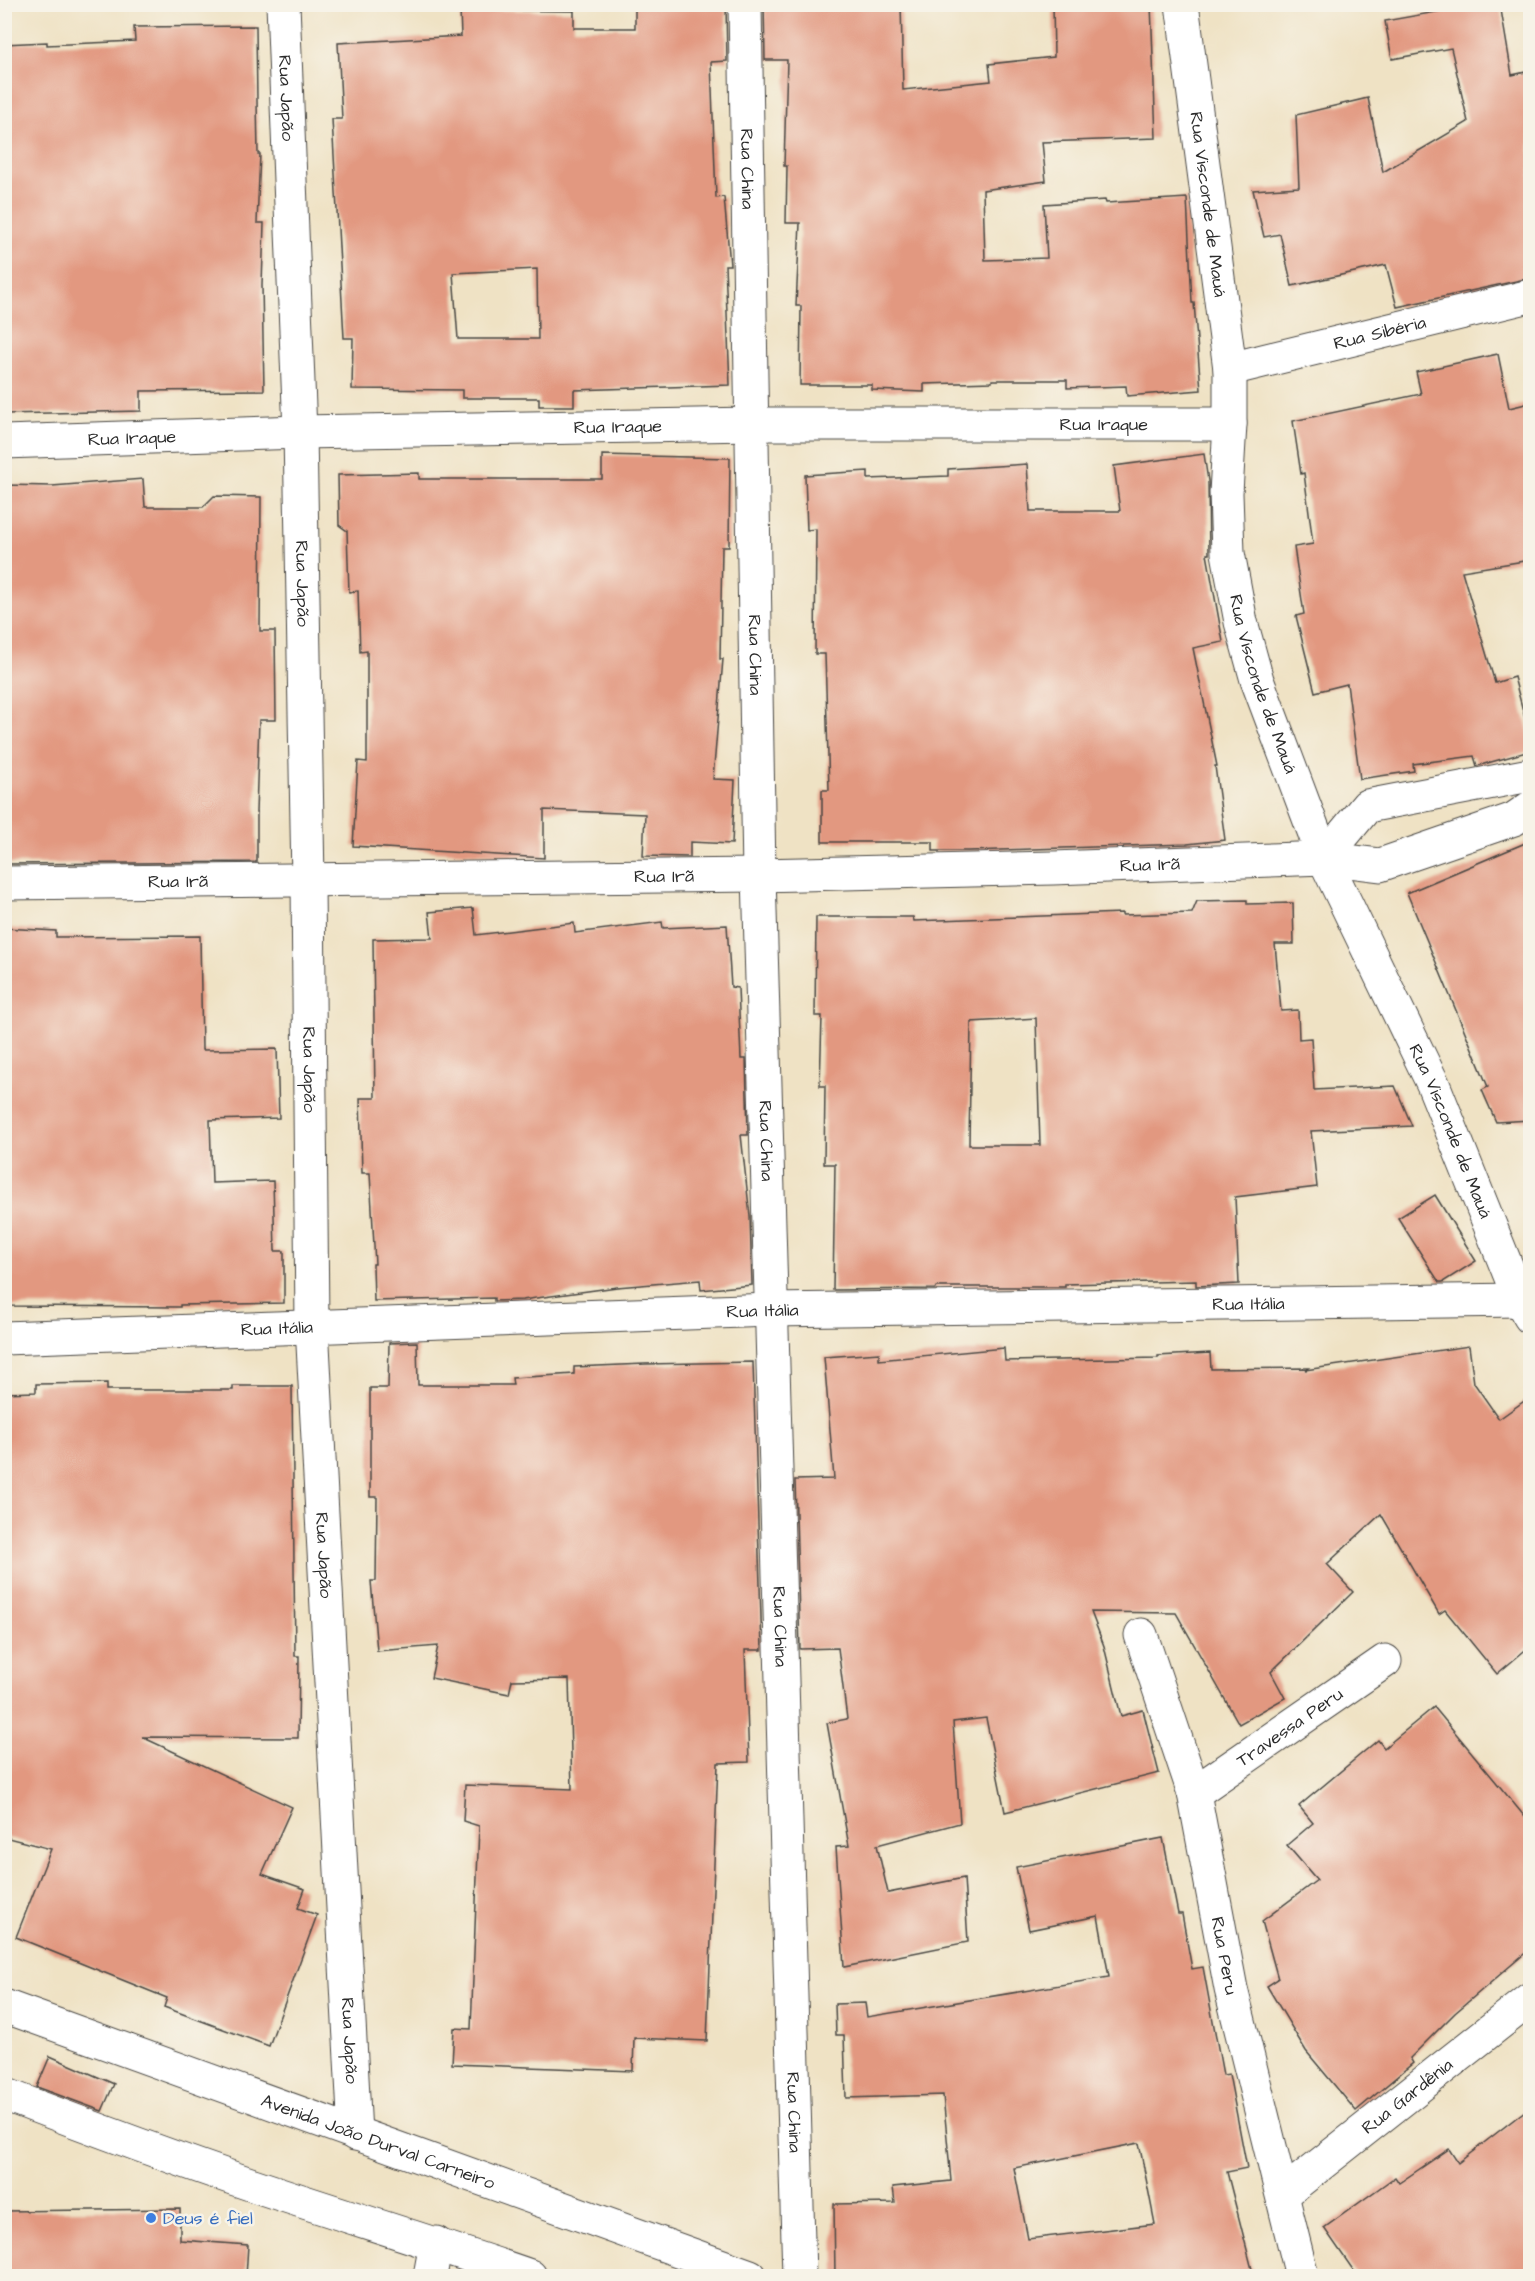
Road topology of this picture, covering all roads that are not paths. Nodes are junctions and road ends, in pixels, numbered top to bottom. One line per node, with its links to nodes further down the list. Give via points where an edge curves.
1 (284, 4): 8 (street, Rua Japão)
2 (745, 4): 6 (street, Rua China)
3 (1182, 4): 5 (street, Rua Visconde de Mauá)
4 (1530, 296): 5 (street, Rua Sibéria)
5 (1230, 369): 7 (street, Rua Visconde de Mauá)
6 (752, 424): 7 (street, Rua Iraque); 8 (street, Rua Iraque); 13 (street, Rua China)
7 (1230, 424): 12 (street, Rua Visconde de Mauá, via 1228,553 1241,622 1257,680)
8 (300, 432): 9 (street, Rua Iraque); 14 (street, Rua Japão)
9 (4, 442)
10 (1530, 775): 12 (street, via 1367,806)
11 (1530, 808): 12 (street, Rua Irã, via 1514,819 1380,865)
12 (1324, 858): 13 (street, Rua Irã); 16 (street, Rua Visconde de Mauá, via 1433,1084)
13 (759, 875): 14 (street, Rua Irã); 17 (street, Rua China)
14 (308, 881): 15 (street, Rua Irã); 18 (street, Rua Japão)
15 (4, 883)
16 (1526, 1309): 17 (street, Rua Itália)
17 (771, 1310): 18 (street, Rua Itália); 32 (street, Rua China)
18 (312, 1326): 19 (street, Rua Itália); 26 (street, Rua Japão)
19 (4, 1338)
20 (1141, 1635): 22 (street, Rua Peru)
21 (1385, 1661): 22 (street, Travessa Peru)
22 (1194, 1793): 27 (street, Rua Peru, via 1232,1989)
23 (1530, 1999): 27 (street, Rua Gardênia)
24 (4, 2006): 26 (street, Avenida João Durval Carneiro)
25 (4, 2094): 28 (street, via 254,2185)
26 (355, 2134): 31 (street, Avenida João Durval Carneiro)
27 (1283, 2194): 33 (street, Rua Peru)
28 (436, 2244): 29 (street); 30 (street)
29 (430, 2277)
30 (530, 2277)
31 (750, 2277)
32 (799, 2277)
33 (1302, 2277)

